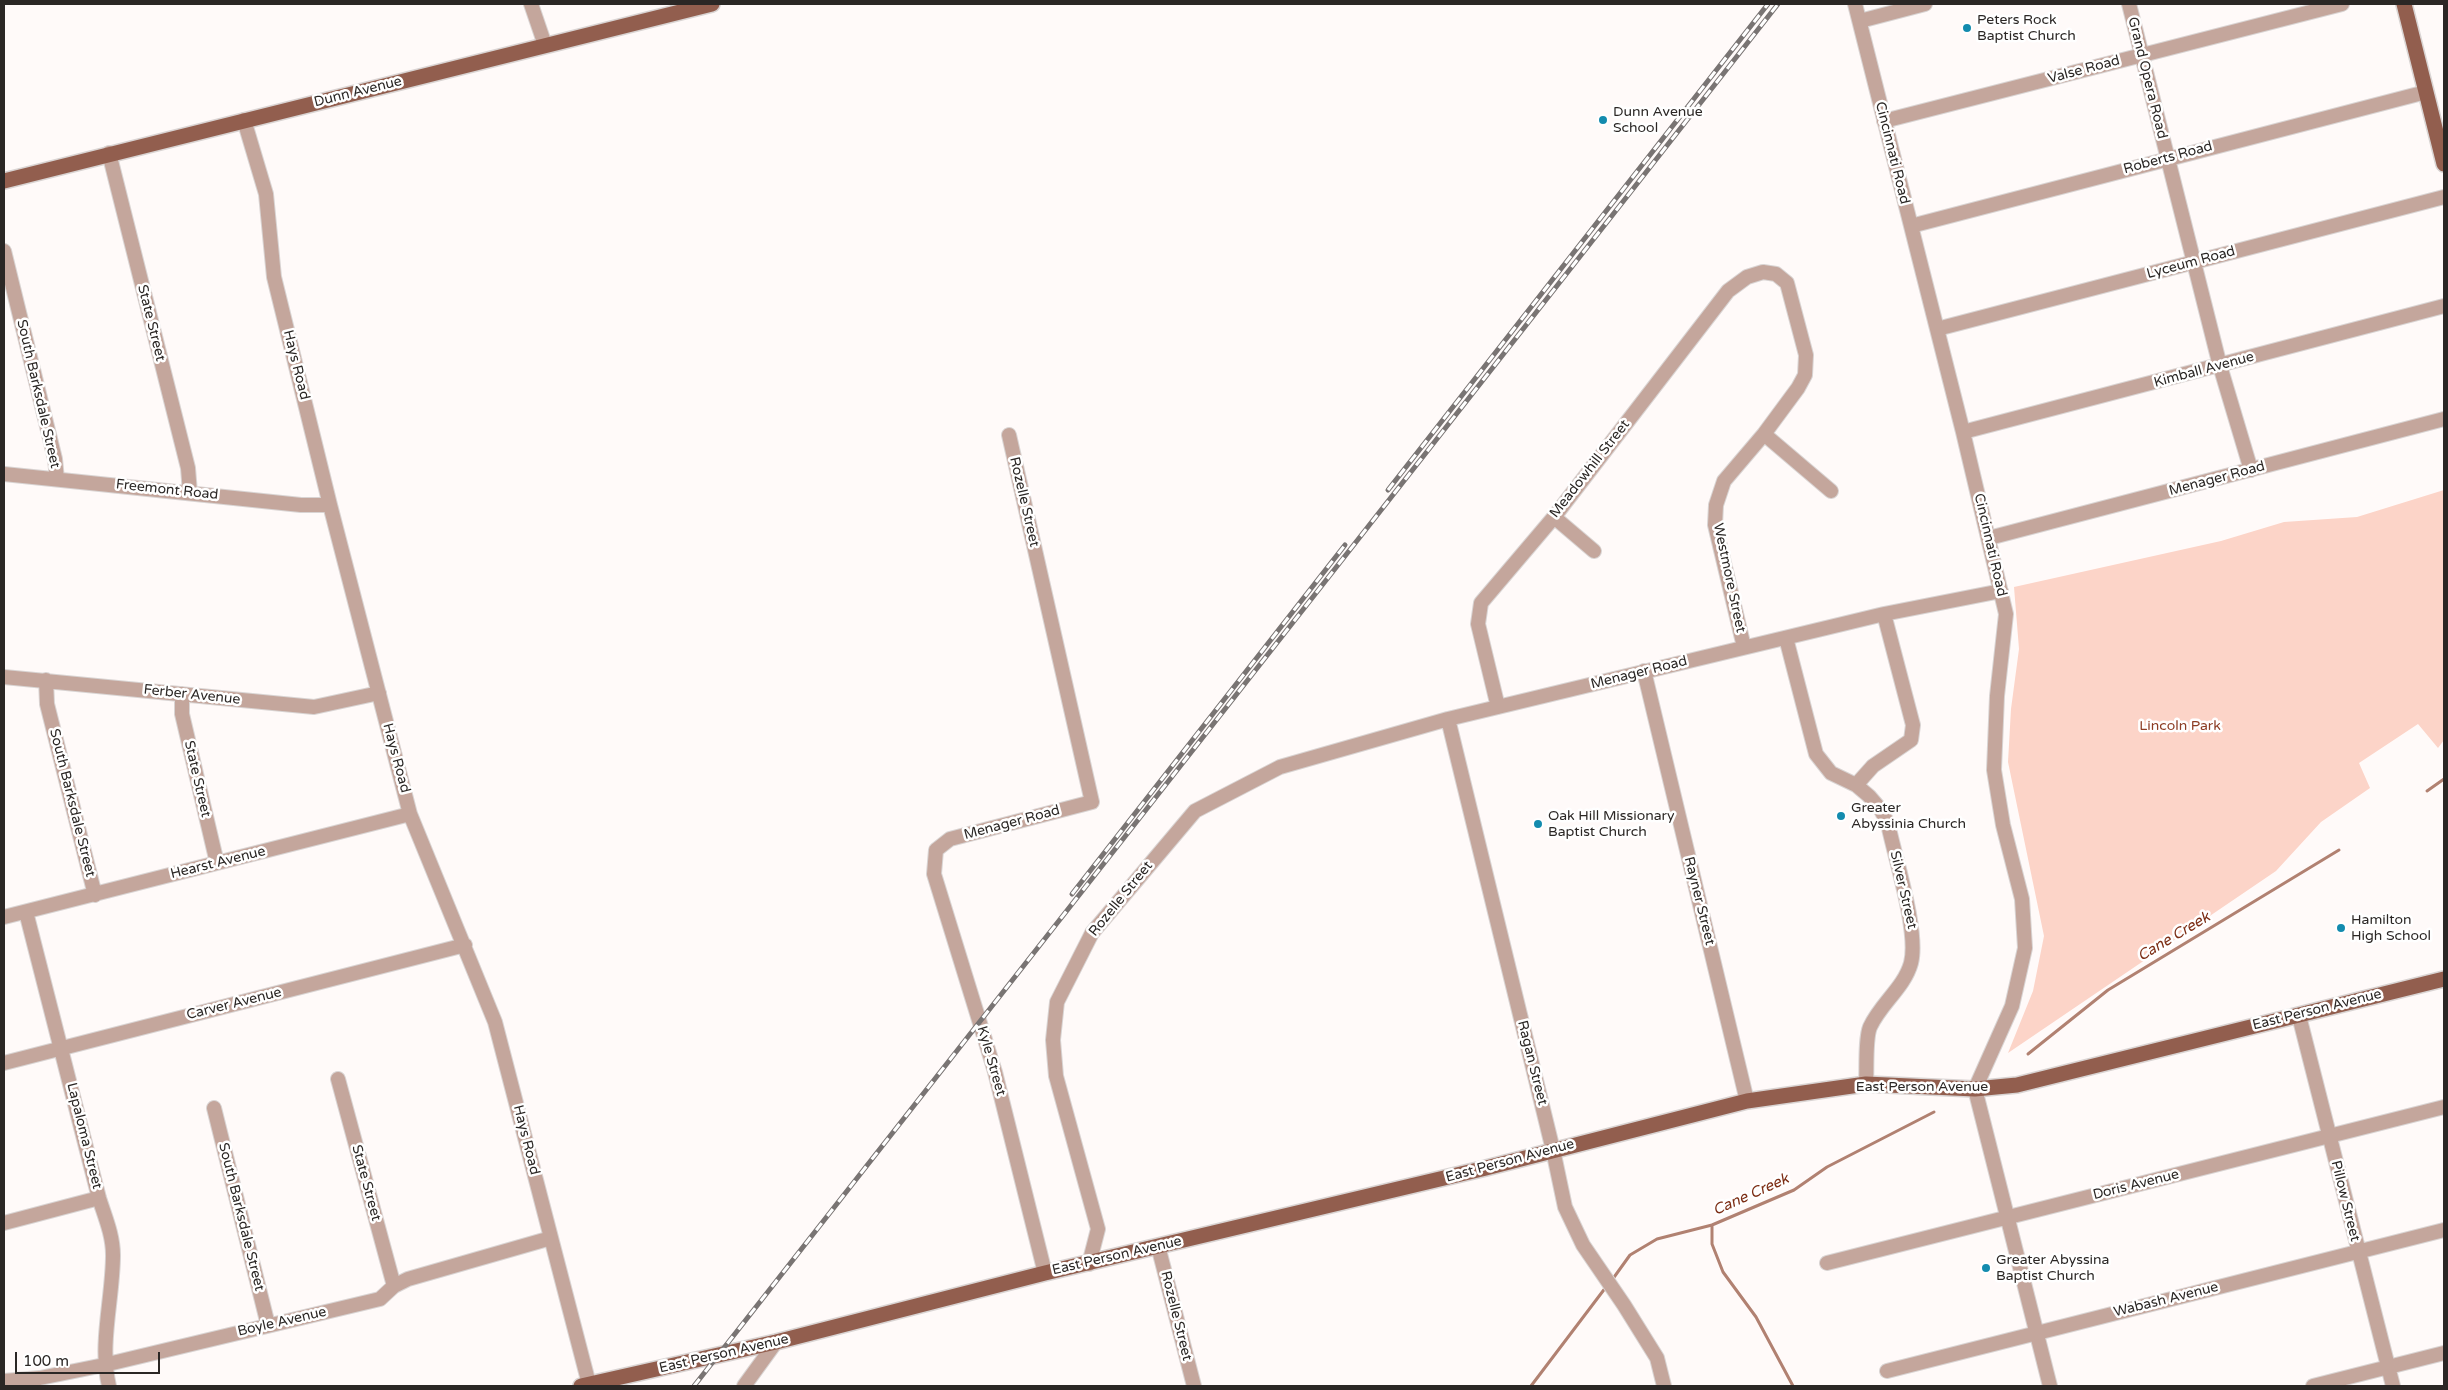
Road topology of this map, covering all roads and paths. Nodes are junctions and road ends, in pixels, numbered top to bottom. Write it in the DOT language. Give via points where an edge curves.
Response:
graph roads {
  1 [pos="531,4"];
  2 [pos="712,4"];
  3 [pos="1855,4"];
  4 [pos="1925,4"];
  5 [pos="2129,4"];
  6 [pos="2342,4"];
  7 [pos="2404,4"];
  8 [pos="1860,21"];
  9 [pos="545,45"];
  10 [pos="2141,55"];
  11 [pos="2426,92"];
  12 [pos="244,120"];
  13 [pos="1884,121"];
  14 [pos="109,153"];
  15 [pos="2167,158"];
  16 [pos="2444,164"];
  17 [pos="4,181"];
  18 [pos="2444,197"];
  19 [pos="1911,226"];
  20 [pos="4,251"];
  21 [pos="2194,262"];
  22 [pos="1776,274"];
  23 [pos="2444,306"];
  24 [pos="1937,329"];
  25 [pos="2220,366"];
  26 [pos="2444,419"];
  27 [pos="1964,432"];
  28 [pos="1764,434"];
  29 [pos="1009,435"];
  30 [pos="2251,470"];
  31 [pos="4,474"];
  32 [pos="57,479"];
  33 [pos="1831,491"];
  34 [pos="190,493"];
  35 [pos="330,505"];
  36 [pos="1554,517"];
  37 [pos="1989,538"];
  38 [pos="1594,551"];
  39 [pos="2001,592"];
  40 [pos="1884,614"];
  41 [pos="1786,638"];
  42 [pos="1744,647"];
  43 [pos="1644,671"];
  44 [pos="4,677"];
  45 [pos="46,680"];
  46 [pos="379,693"];
  47 [pos="182,694"];
  48 [pos="1498,707"];
  49 [pos="1448,719"];
  50 [pos="1280,767"];
  51 [pos="1856,785"];
  52 [pos="1092,802"];
  53 [pos="410,814"];
  54 [pos="936,850"];
  55 [pos="217,863"];
  56 [pos="95,895"];
  57 [pos="26,912"];
  58 [pos="4,917"];
  59 [pos="465,944"];
  60 [pos="2444,979"];
  61 [pos="2299,1016"];
  62 [pos="62,1049"];
  63 [pos="4,1063"];
  64 [pos="338,1079"];
  65 [pos="1866,1084"];
  66 [pos="1975,1089"];
  67 [pos="1747,1101"];
  68 [pos="2444,1107"];
  69 [pos="214,1108"];
  70 [pos="2329,1136"];
  71 [pos="1553,1150"];
  72 [pos="99,1198"];
  73 [pos="2006,1217"];
  74 [pos="4,1223"];
  75 [pos="2444,1230"];
  76 [pos="551,1238"];
  77 [pos="1158,1246"];
  78 [pos="2358,1252"];
  79 [pos="1827,1263"];
  80 [pos="1089,1264"];
  81 [pos="1045,1273"];
  82 [pos="394,1286"];
  83 [pos="268,1325"];
  84 [pos="2036,1333"];
  85 [pos="776,1342"];
  86 [pos="2444,1353"];
  87 [pos="104,1365"];
  88 [pos="2388,1367"];
  89 [pos="1887,1371"];
  90 [pos="4,1381"];
  91 [pos="585,1385"];
  92 [pos="109,1386"];
  93 [pos="744,1386"];
  94 [pos="1194,1386"];
  95 [pos="1664,1386"];
  96 [pos="2050,1386"];
  97 [pos="2313,1386"];
  98 [pos="2393,1386"];
  1 -- 9 [label="street"];
  2 -- 9 [label="main road, Dunn Avenue"];
  3 -- 8 [label="street, Cincinnati Road"];
  4 -- 8 [label="street"];
  5 -- 10 [label="street, Grand Opera Road"];
  6 -- 10 [label="street, Valse Road"];
  7 -- 11 [label="main road"];
  8 -- 13 [label="street, Cincinnati Road"];
  9 -- 12 [label="main road, Dunn Avenue"];
  10 -- 13 [label="street, Valse Road"];
  10 -- 15 [label="street, Grand Opera Road"];
  11 -- 15 [label="street, Roberts Road"];
  11 -- 16 [label="main road"];
  12 -- 14 [label="main road, Dunn Avenue"];
  12 -- 35 [label="street, Hays Road" via="266,194 274,277"];
  13 -- 19 [label="street, Cincinnati Road"];
  14 -- 17 [label="main road, Dunn Avenue"];
  14 -- 34 [label="street, State Street" via="188,468"];
  15 -- 19 [label="street, Roberts Road"];
  15 -- 21 [label="street, Grand Opera Road"];
  18 -- 21 [label="street, Lyceum Road"];
  19 -- 24 [label="street, Cincinnati Road"];
  20 -- 32 [label="street, South Barksdale Street" via="55,459"];
  21 -- 24 [label="street, Lyceum Road"];
  21 -- 25 [label="street, Grand Opera Road"];
  22 -- 28 [label="street, Westmore Street" via="1788,283 1806,355 1805,374"];
  22 -- 36 [label="street, Meadowhill Street" via="1763,272 1747,277 1728,291"];
  23 -- 25 [label="street, Kimball Avenue"];
  24 -- 27 [label="street, Cincinnati Road"];
  25 -- 27 [label="street, Kimball Avenue"];
  25 -- 30 [label="street, Grand Opera Road"];
  26 -- 30 [label="street, Menager Road"];
  27 -- 37 [label="street, Cincinnati Road"];
  28 -- 33 [label="street"];
  28 -- 42 [label="street, Westmore Street" via="1724,481 1716,505 1716,526"];
  29 -- 52 [label="street, Rozelle Street"];
  30 -- 37 [label="street, Menager Road"];
  31 -- 32 [label="street, Freemont Road"];
  32 -- 34 [label="street, Freemont Road"];
  34 -- 35 [label="street, Freemont Road"];
  35 -- 46 [label="street, Hays Road"];
  36 -- 38 [label="street"];
  36 -- 48 [label="street, Meadowhill Street" via="1481,604 1478,624"];
  37 -- 39 [label="street, Cincinnati Road"];
  39 -- 40 [label="street, Menager Road"];
  39 -- 66 [label="street, Cincinnati Road" via="2006,614 1997,696 1994,770 2003,825 2022,899 2025,948 2012,1006"];
  40 -- 41 [label="street, Menager Road"];
  40 -- 51 [label="street" via="1913,725 1911,740 1873,766"];
  41 -- 42 [label="street, Menager Road"];
  41 -- 51 [label="street, Silver Street" via="1816,754 1831,773"];
  42 -- 43 [label="street, Menager Road"];
  43 -- 48 [label="street, Menager Road"];
  43 -- 67 [label="street, Rayner Street"];
  44 -- 45 [label="street, Ferber Avenue"];
  45 -- 47 [label="street, Ferber Avenue"];
  45 -- 56 [label="street, South Barksdale Street" via="47,704"];
  46 -- 47 [label="street, Ferber Avenue" via="314,707"];
  46 -- 53 [label="street, Hays Road"];
  47 -- 55 [label="street, State Street" via="182,714"];
  48 -- 49 [label="street, Menager Road"];
  49 -- 50 [label="street, Menager Road"];
  49 -- 71 [label="street, Ragan Street"];
  50 -- 80 [label="street, Rozelle Street" via="1195,810 1092,933 1057,1002 1053,1040 1056,1076 1098,1229"];
  51 -- 65 [label="street, Silver Street" via="1881,810 1888,824 1914,939 1904,981 1870,1028"];
  52 -- 54 [label="street, Menager Road" via="950,839"];
  53 -- 55 [label="street, Hearst Avenue"];
  53 -- 59 [label="street, Hays Road"];
  54 -- 81 [label="street, Kyle Street" via="934,874 995,1072"];
  55 -- 56 [label="street, Hearst Avenue"];
  56 -- 57 [label="street, Hearst Avenue"];
  57 -- 58 [label="street"];
  57 -- 62 [label="street, Lapaloma Street"];
  59 -- 62 [label="street, Carver Avenue"];
  59 -- 76 [label="street, Hays Road" via="496,1022"];
  60 -- 61 [label="main road, East Person Avenue"];
  61 -- 66 [label="main road, East Person Avenue" via="2017,1085"];
  61 -- 70 [label="street, Pillow Street"];
  62 -- 63 [label="street, Carver Avenue"];
  62 -- 72 [label="street, Lapaloma Street"];
  64 -- 82 [label="street, State Street"];
  65 -- 66 [label="main road, East Person Avenue"];
  65 -- 67 [label="main road, East Person Avenue"];
  66 -- 73 [label="street"];
  67 -- 71 [label="main road, East Person Avenue"];
  68 -- 70 [label="street, Doris Avenue"];
  69 -- 83 [label="street, South Barksdale Street"];
  70 -- 73 [label="street, Doris Avenue"];
  70 -- 78 [label="street, Pillow Street"];
  71 -- 77 [label="main road, East Person Avenue"];
  71 -- 95 [label="street, Ragan Street" via="1565,1207 1583,1246 1657,1358"];
  72 -- 74 [label="street"];
  72 -- 87 [label="street, Lapaloma Street" via="113,1253"];
  73 -- 79 [label="street, Doris Avenue"];
  73 -- 84 [label="street"];
  75 -- 78 [label="street, Wabash Avenue"];
  76 -- 82 [label="street, Boyle Avenue" via="408,1279"];
  76 -- 91 [label="street, Hays Road"];
  77 -- 80 [label="main road, East Person Avenue"];
  77 -- 94 [label="street, Rozelle Street"];
  78 -- 84 [label="street, Wabash Avenue"];
  78 -- 88 [label="street, Pillow Street"];
  80 -- 81 [label="main road, East Person Avenue"];
  81 -- 85 [label="main road, East Person Avenue"];
  82 -- 83 [label="street, Boyle Avenue" via="380,1299"];
  83 -- 87 [label="street, Boyle Avenue"];
  84 -- 89 [label="street, Wabash Avenue"];
  84 -- 96 [label="street"];
  85 -- 91 [label="main road, East Person Avenue"];
  85 -- 93 [label="street"];
  86 -- 88 [label="street"];
  87 -- 90 [label="street, Boyle Avenue" via="40,1378"];
  87 -- 92 [label="street, Lapaloma Street"];
  88 -- 97 [label="street"];
  88 -- 98 [label="street, Pillow Street"];
}
